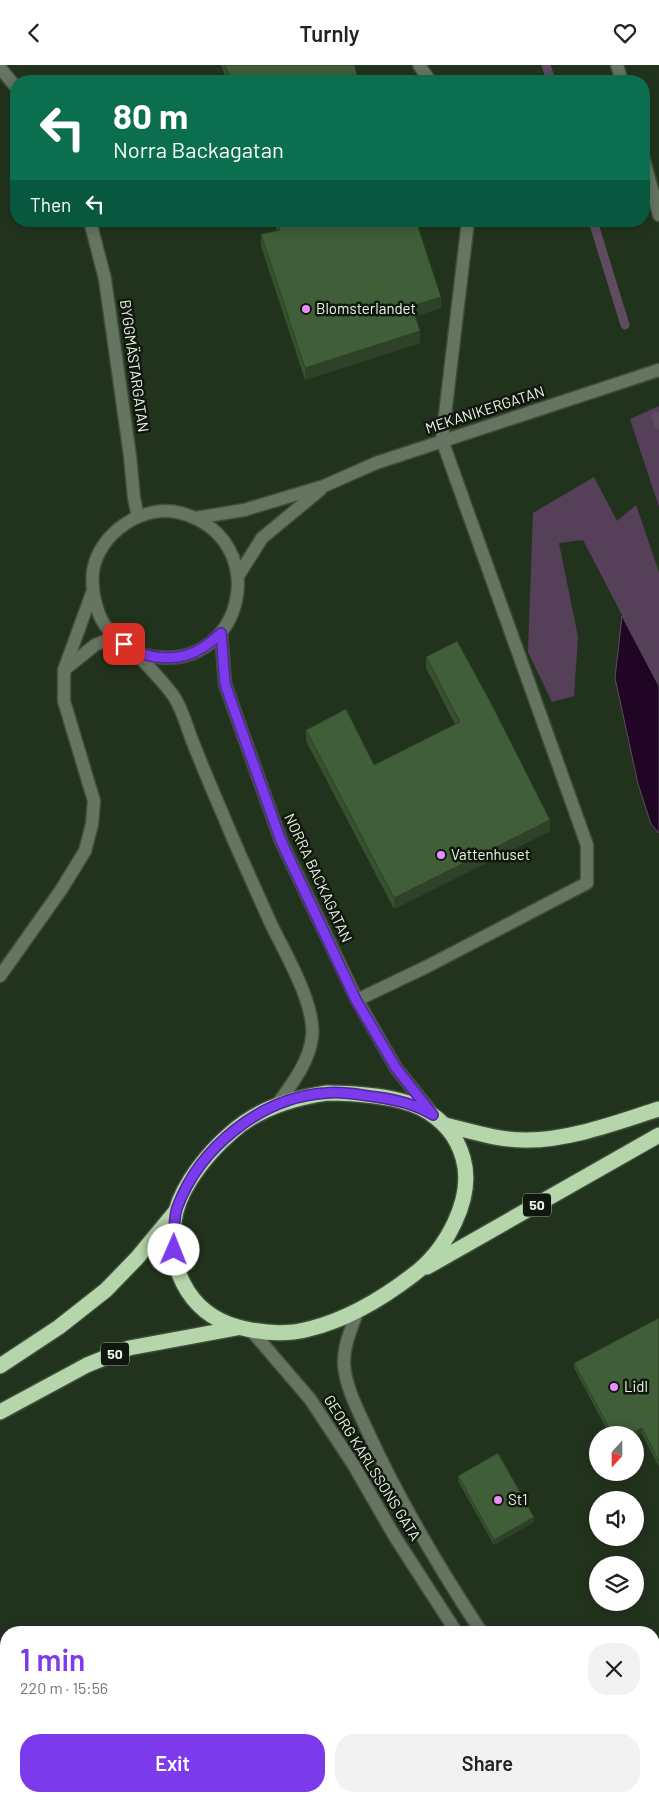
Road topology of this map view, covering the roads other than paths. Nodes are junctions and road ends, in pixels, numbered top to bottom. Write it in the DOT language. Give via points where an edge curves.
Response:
graph roads {
  1 [pos="0,68"];
  2 [pos="10,80"];
  3 [pos="650,182"];
  4 [pos="659,215"];
  5 [pos="92,227"];
  6 [pos="467,227"];
  7 [pos="659,370"];
  8 [pos="442,441"];
  9 [pos="324,487"];
  10 [pos="138,517"];
  11 [pos="195,518"];
  12 [pos="238,576"];
  13 [pos="92,593"];
  14 [pos="221,633"];
  15 [pos="114,637"];
  16 [pos="133,651"];
  17 [pos="64,670"];
  18 [pos="0,976"];
  19 [pos="356,1000"];
  20 [pos="277,1105"];
  21 [pos="659,1109"];
  22 [pos="439,1120"];
  23 [pos="659,1135"];
  24 [pos="177,1210"];
  25 [pos="414,1274"];
  26 [pos="358,1310"];
  27 [pos="245,1328"];
  28 [pos="0,1366"];
  29 [pos="0,1412"];
  30 [pos="452,1626"];
  31 [pos="478,1626"];
  1 -- 2 [label="street"];
  3 -- 4 [label="street"];
  5 -- 10 [label="street, BYGGMÄSTARGATAN" via="105,279"];
  6 -- 8 [label="street"];
  7 -- 8 [label="street, MEKANIKERGATAN"];
  8 -- 9 [label="street, MEKANIKERGATAN" via="376,463"];
  8 -- 19 [label="street" via="587,845 587,883"];
  9 -- 11 [label="street, MEKANIKERGATAN" via="244,510"];
  9 -- 12 [label="street, MEKANIKERGATAN" via="262,538"];
  10 -- 11 [label="street" via="157,512 177,512"];
  10 -- 13 [label="street" via="118,529 102,547 94,569"];
  11 -- 12 [label="street" via="216,532 226,545"];
  12 -- 14 [label="street" via="238,596 232,616"];
  13 -- 15 [label="street" via="100,617"];
  13 -- 17 [label="street"];
  14 -- 16 [label="street" via="202,649 180,657 156,657"];
  14 -- 19 [label="street, NORRA BACKAGATAN" via="225,684 281,841"];
  15 -- 16 [label="street"];
  15 -- 17 [label="street" via="95,645"];
  16 -- 20 [label="street" via="176,699 311,1016 312,1037 307,1057"];
  17 -- 18 [label="street" via="64,701 94,801 92,824 85,851 62,890"];
  19 -- 22 [label="street, NORRA BACKAGATAN" via="396,1068"];
  20 -- 22 [label="highway" via="305,1096 352,1093 405,1102 420,1107"];
  20 -- 24 [label="highway" via="232,1131 210,1153 199,1167"];
  21 -- 22 [label="highway" via="598,1129 525,1140 496,1138"];
  22 -- 25 [label="highway" via="461,1151 466,1166 465,1197 442,1244"];
  23 -- 25 [label="highway, 50"];
  24 -- 27 [label="highway" via="174,1250 181,1281 199,1306 225,1323"];
  24 -- 28 [label="highway" via="138,1259 106,1290 59,1327"];
  25 -- 26 [label="highway"];
  26 -- 27 [label="highway" via="308,1330 280,1333"];
  26 -- 31 [label="street, GEORG KARLSSONS GATA" via="347,1340 344,1364 354,1403 422,1537"];
  27 -- 29 [label="highway, 50" via="129,1348 87,1365"];
  27 -- 30 [label="street, GEORG KARLSSONS GATA" via="310,1399"];
}
